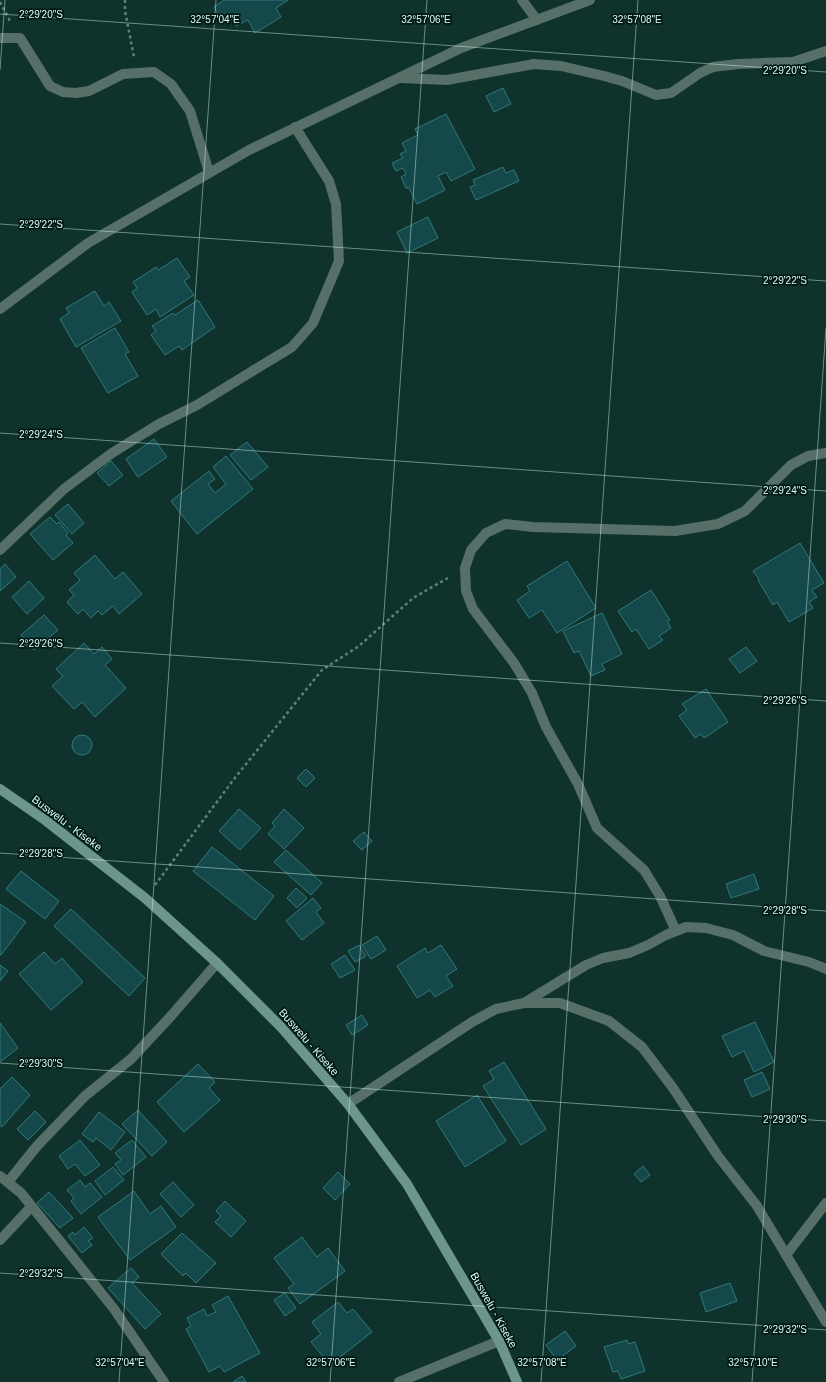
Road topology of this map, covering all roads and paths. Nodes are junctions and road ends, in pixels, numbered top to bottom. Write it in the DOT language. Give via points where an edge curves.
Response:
graph roads {
  1 [pos="126,0"];
  2 [pos="522,0"];
  3 [pos="590,0"];
  4 [pos="537,20"];
  5 [pos="0,38"];
  6 [pos="826,51"];
  7 [pos="137,73"];
  8 [pos="398,78"];
  9 [pos="296,128"];
  10 [pos="209,172"];
  11 [pos="0,309"];
  12 [pos="826,453"];
  13 [pos="0,550"];
  14 [pos="465,568"];
  15 [pos="0,789"];
  16 [pos="145,898"];
  17 [pos="676,931"];
  18 [pos="217,963"];
  19 [pos="826,969"];
  20 [pos="524,1003"];
  21 [pos="348,1104"];
  22 [pos="4,1179"];
  23 [pos="826,1203"];
  24 [pos="31,1207"];
  25 [pos="0,1240"];
  26 [pos="786,1255"];
  27 [pos="826,1322"];
  28 [pos="498,1341"];
  29 [pos="164,1382"];
  30 [pos="399,1382"];
  31 [pos="518,1382"];
  1 -- 7 [label="path" via="125,11"];
  2 -- 4 [label="street"];
  3 -- 4 [label="street"];
  4 -- 8 [label="street" via="461,48"];
  5 -- 7 [label="street" via="20,38 50,86 63,92 89,91 123,74"];
  6 -- 8 [label="street" via="793,62 713,67 671,93 656,95 604,76 561,66 534,64 447,80"];
  7 -- 10 [label="street" via="154,72 171,84 190,111"];
  8 -- 9 [label="street"];
  9 -- 10 [label="street"];
  9 -- 13 [label="street" via="329,181 336,204 339,261 313,323 292,347 112,453 64,489"];
  10 -- 11 [label="street" via="88,242"];
  12 -- 14 [label="street" via="808,456 791,465 745,511 718,524 675,531 506,524 486,533 471,550"];
  14 -- 16 [label="path" via="413,598 359,646 322,670 234,779"];
  14 -- 17 [label="street" via="466,591 473,609 514,663 532,693 546,727 578,784 597,828 644,870 660,896"];
  15 -- 16 [label="main road, Buswelu - Kiseke" via="45,820"];
  16 -- 18 [label="main road, Buswelu - Kiseke"];
  17 -- 19 [label="street" via="686,927 706,928 733,935 764,951"];
  17 -- 20 [label="street" via="629,952 586,965"];
  18 -- 21 [label="main road, Buswelu - Kiseke" via="281,1027"];
  18 -- 22 [label="street" via="131,1059 85,1096"];
  20 -- 21 [label="street" via="496,1009 472,1022"];
  20 -- 26 [label="street" via="560,1003 609,1021 642,1047 718,1156 758,1206"];
  21 -- 28 [label="main road, Buswelu - Kiseke" via="407,1184"];
  22 -- 24 [label="street" via="21,1193"];
  23 -- 26 [label="street"];
  24 -- 25 [label="street"];
  24 -- 29 [label="street" via="114,1309"];
  26 -- 27 [label="street"];
  28 -- 30 [label="street"];
  28 -- 31 [label="main road, Buswelu - Kiseke"];
}
